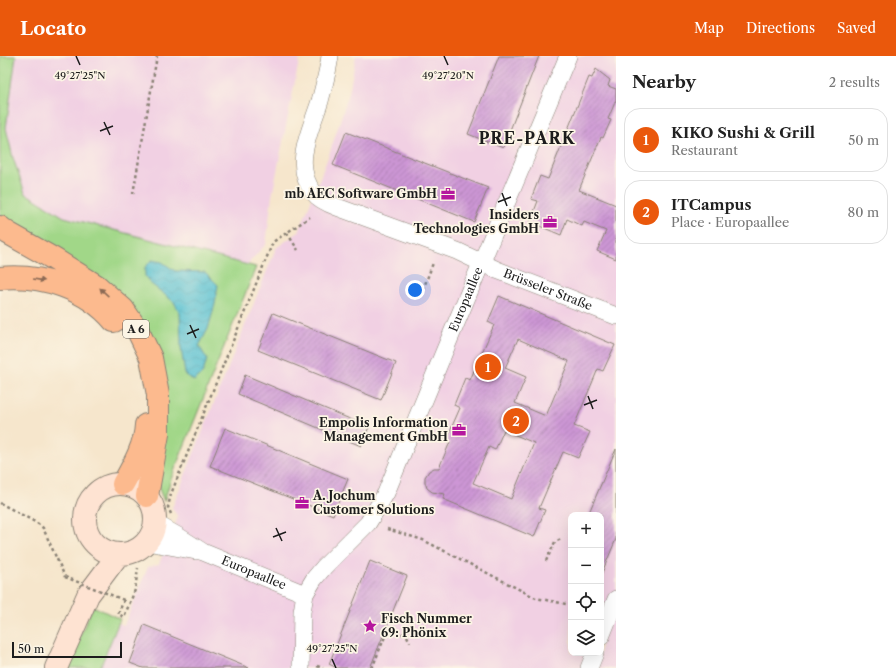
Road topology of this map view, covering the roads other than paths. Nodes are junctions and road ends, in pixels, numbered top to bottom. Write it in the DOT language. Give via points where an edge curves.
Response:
graph roads {
  1 [pos="330,56"];
  2 [pos="568,56"];
  3 [pos="0,227"];
  4 [pos="481,263"];
  5 [pos="0,278"];
  6 [pos="616,316"];
  7 [pos="123,484"];
  8 [pos="147,496"];
  9 [pos="158,527"];
  10 [pos="97,546"];
  11 [pos="118,555"];
  12 [pos="305,594"];
  13 [pos="88,595"];
  14 [pos="616,599"];
  15 [pos="604,629"];
  16 [pos="594,656"];
  17 [pos="309,667"];
  18 [pos="56,668"];
  19 [pos="589,668"];
  1 -- 4 [label="street, Europaallee" via="320,99 304,147 305,179 314,194 337,208 457,251"];
  2 -- 4 [label="street"];
  8 -- 3 [label="highway, A 6, one-way" via="158,434 158,395 151,358 138,331 123,309 97,286"];
  4 -- 6 [label="street, Brüsseler Straße"];
  4 -- 12 [label="street, Europaallee" via="386,493 368,523 327,564"];
  5 -- 7 [label="highway, one-way" via="19,277 58,284 80,294 109,315 122,330 139,361 145,387 146,413 146,433 140,452"];
  7 -- 8 [label="main road" via="140,490"];
  7 -- 10 [label="main road" via="112,484 102,488 88,504 84,515 85,527"];
  8 -- 9 [label="main road" via="152,504"];
  9 -- 11 [label="main road" via="139,549 129,554"];
  9 -- 12 [label="street, Europaallee" via="203,552"];
  10 -- 11 [label="main road"];
  10 -- 13 [label="main road"];
  11 -- 13 [label="main road"];
  12 -- 17 [label="street, Europaallee" via="302,612"];
  13 -- 18 [label="main road"];
  14 -- 15 [label="street"];
  16 -- 19 [label="street"];
}
